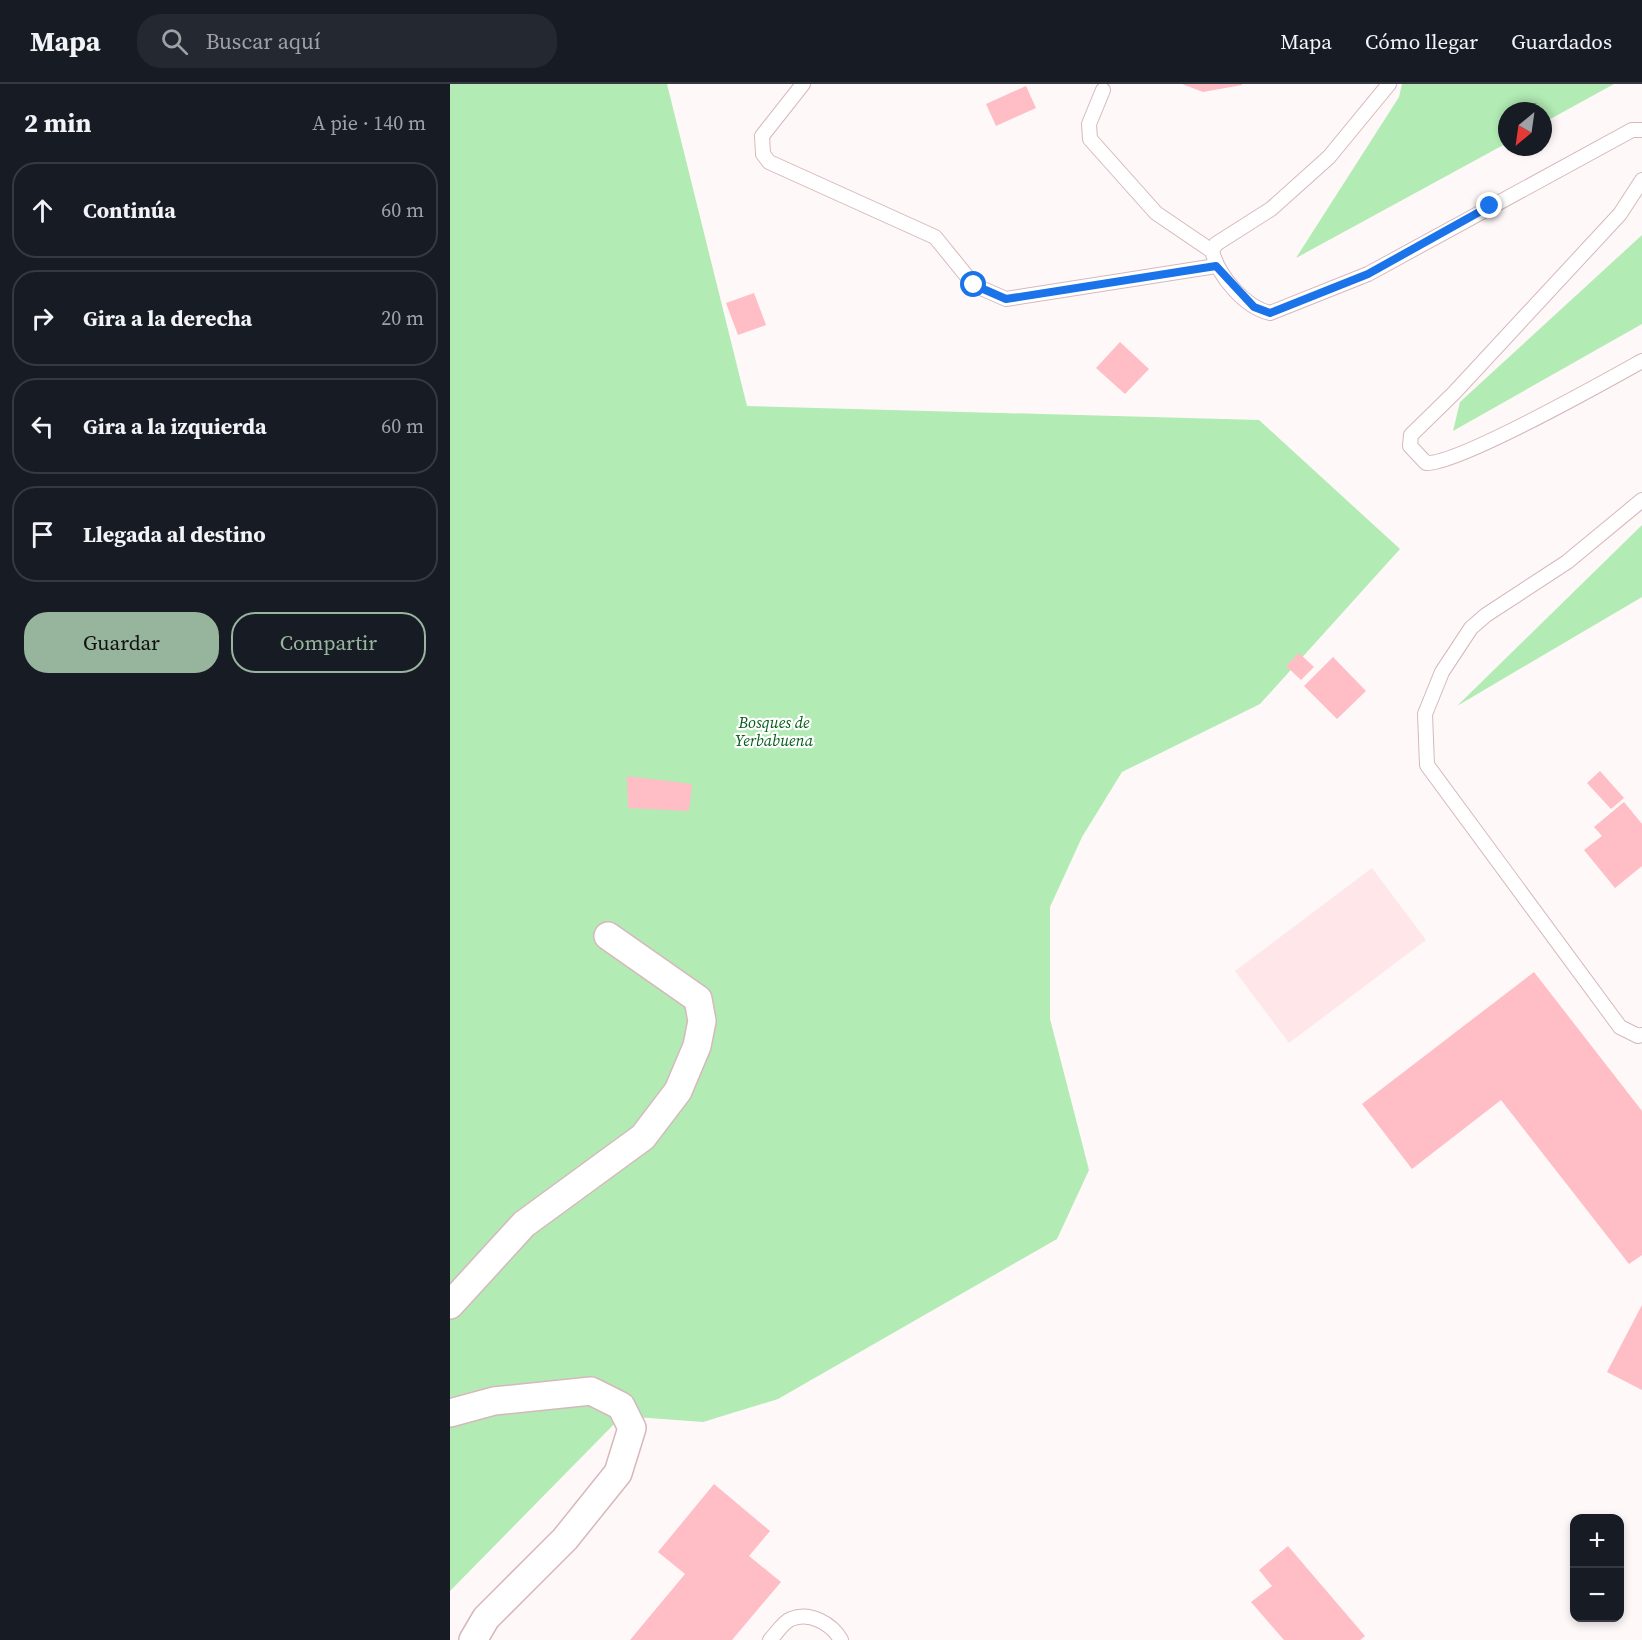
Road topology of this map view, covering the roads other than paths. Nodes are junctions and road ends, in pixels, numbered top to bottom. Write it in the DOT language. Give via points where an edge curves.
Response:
graph roads {
  1 [pos="803,84"];
  2 [pos="1389,84"];
  3 [pos="1103,90"];
  4 [pos="1642,130"];
  5 [pos="1642,180"];
  6 [pos="1212,251"];
  7 [pos="1216,266"];
  8 [pos="1642,361"];
  9 [pos="1642,500"];
  10 [pos="608,936"];
  11 [pos="1642,1035"];
  12 [pos="450,1305"];
  13 [pos="450,1413"];
  14 [pos="473,1640"];
  15 [pos="770,1640"];
  16 [pos="841,1640"];
  1 -- 7 [label="lane" via="762,136 763,154 769,162 935,237 974,285 1006,299"];
  2 -- 6 [label="lane" via="1329,157 1271,208 1216,244"];
  3 -- 6 [label="lane" via="1089,124 1090,139 1156,213"];
  4 -- 7 [label="lane" via="1632,130 1368,274 1270,313 1254,307"];
  5 -- 8 [label="lane" via="1620,214 1411,435 1410,446 1426,463 1437,464"];
  6 -- 7 [label="lane"];
  9 -- 11 [label="lane" via="1567,562 1471,628 1442,672 1425,714 1427,765 1620,1027"];
  10 -- 12 [label="street" via="698,999 702,1021 697,1046 678,1091 643,1137 524,1224"];
  13 -- 14 [label="street" via="494,1401 591,1391 621,1406 632,1428 618,1473 565,1539 486,1618"];
  15 -- 16 [label="lane" via="789,1619 801,1617 818,1619 836,1631"];
}
